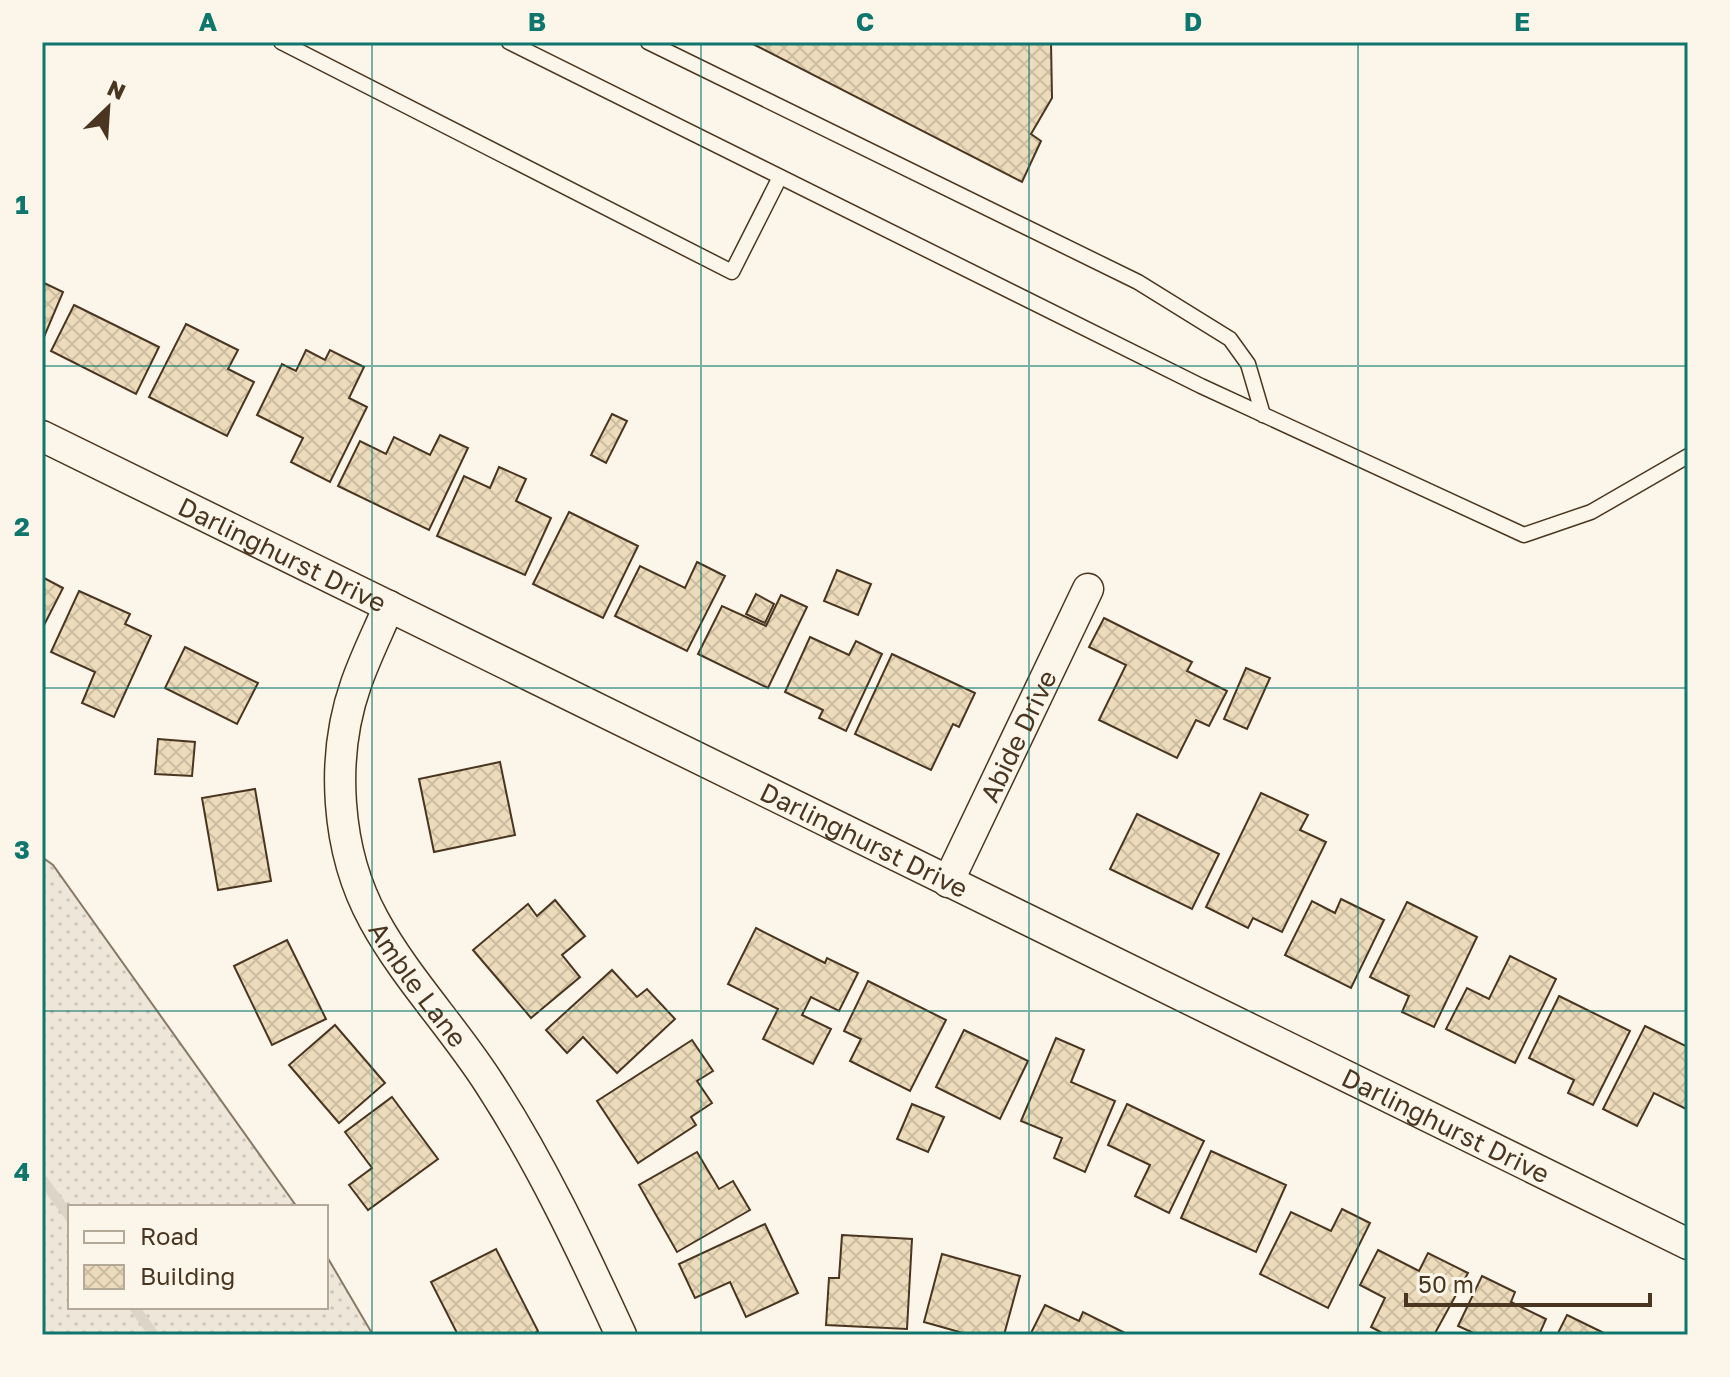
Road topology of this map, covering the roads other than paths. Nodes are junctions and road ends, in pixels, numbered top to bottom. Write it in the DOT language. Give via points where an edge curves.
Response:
graph roads {
  1 [pos="281,42"];
  2 [pos="509,42"];
  3 [pos="648,42"];
  4 [pos="780,177"];
  5 [pos="1263,415"];
  6 [pos="42,436"];
  7 [pos="1688,456"];
  8 [pos="1088,589"];
  9 [pos="389,606"];
  10 [pos="948,882"];
  11 [pos="1688,1244"];
  12 [pos="621,1335"];
  1 -- 4 [label="lane" via="732,272"];
  2 -- 4 [label="lane"];
  3 -- 5 [label="lane" via="1138,282 1230,339 1248,364"];
  4 -- 5 [label="lane"];
  5 -- 7 [label="lane" via="1524,535 1591,512"];
  6 -- 9 [label="street, Darlinghurst Drive"];
  8 -- 10 [label="street, Abide Drive"];
  9 -- 10 [label="street, Darlinghurst Drive"];
  9 -- 12 [label="street, Amble Lane" via="345,725 346,849 357,885 375,922 479,1066 542,1167"];
  10 -- 11 [label="street, Darlinghurst Drive"];
}
